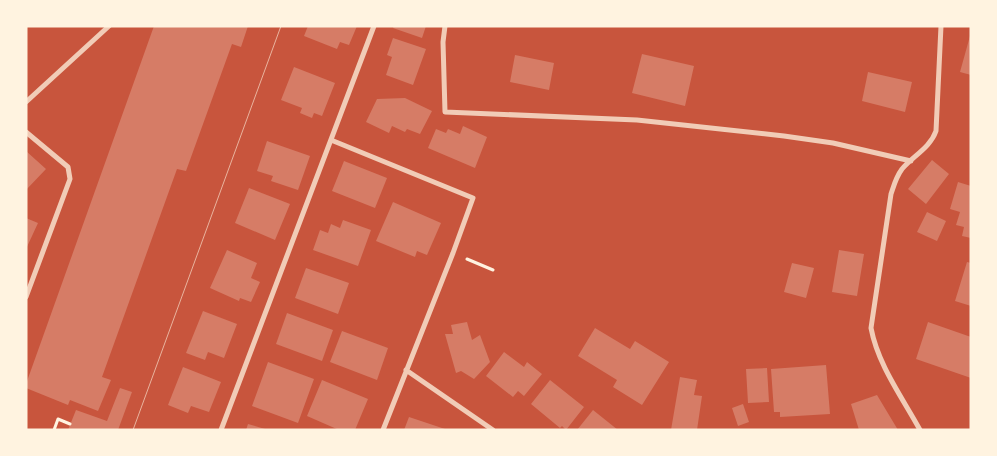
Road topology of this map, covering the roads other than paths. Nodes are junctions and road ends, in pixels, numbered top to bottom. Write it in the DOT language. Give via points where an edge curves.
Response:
graph roads {
  1 [pos="109,26"];
  2 [pos="374,26"];
  3 [pos="445,26"];
  4 [pos="941,26"];
  5 [pos="26,102"];
  6 [pos="26,132"];
  7 [pos="331,140"];
  8 [pos="911,161"];
  9 [pos="26,297"];
  10 [pos="406,370"];
  11 [pos="221,430"];
  12 [pos="384,430"];
  13 [pos="494,430"];
  14 [pos="920,430"];
  1 -- 5 [label="street"];
  2 -- 7 [label="street"];
  3 -- 8 [label="street" via="445,112 647,121 832,143"];
  4 -- 8 [label="street" via="936,132 933,141"];
  6 -- 9 [label="street" via="68,167 70,178"];
  7 -- 10 [label="street" via="473,198"];
  7 -- 11 [label="street"];
  8 -- 14 [label="street" via="896,178 890,194 871,328 880,357"];
  10 -- 12 [label="street"];
  10 -- 13 [label="street"];
}
